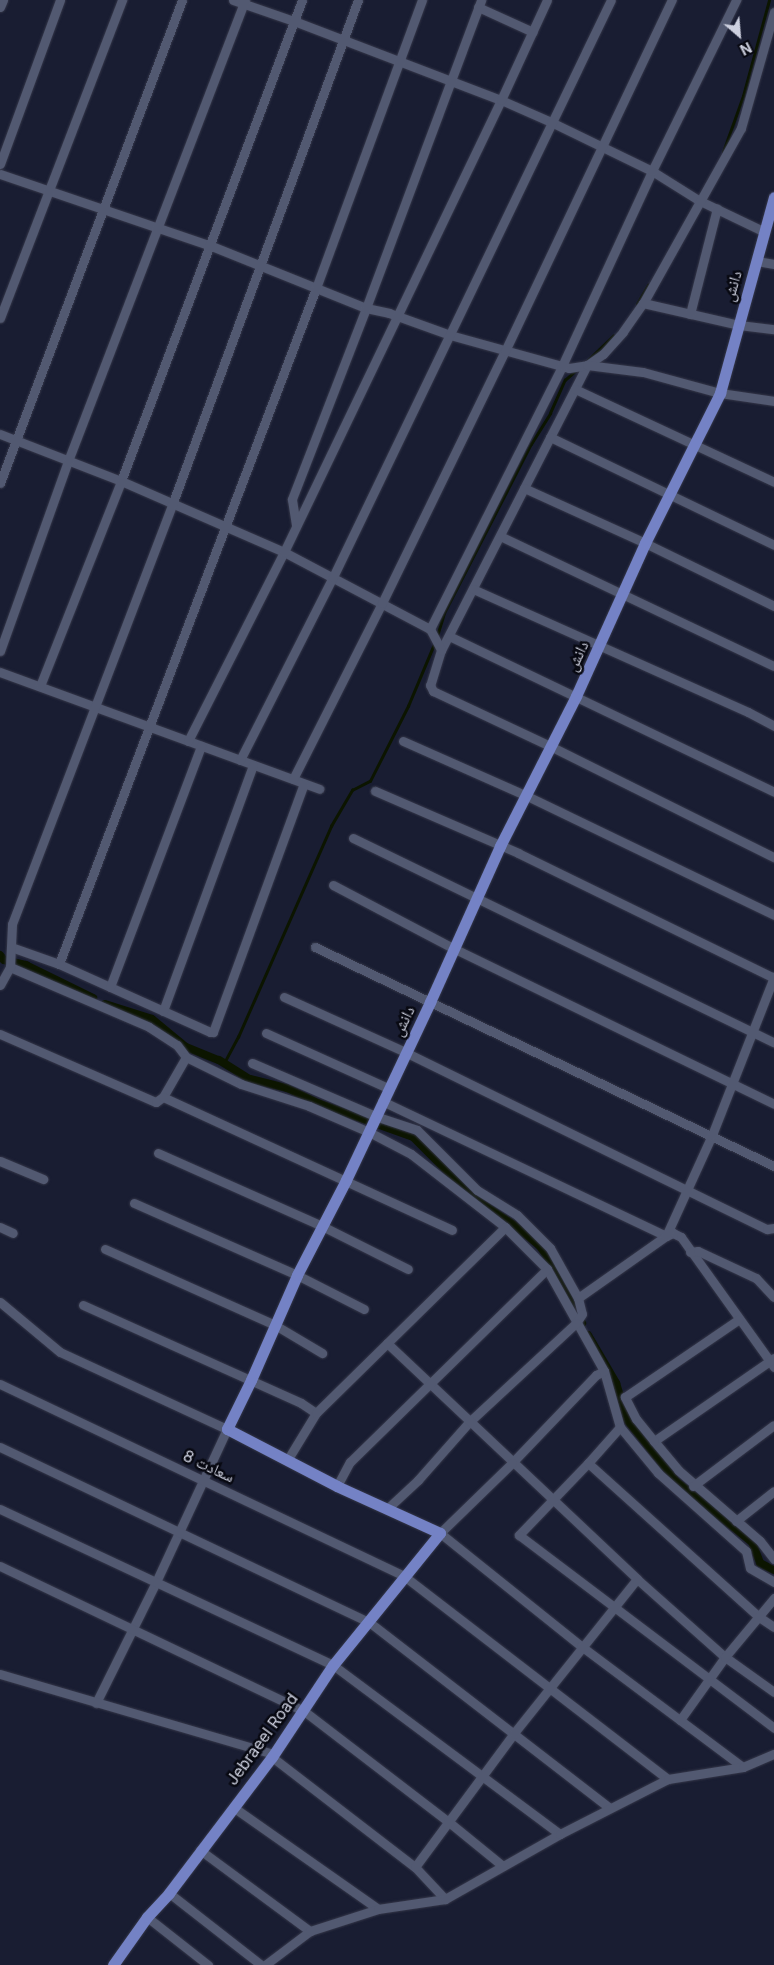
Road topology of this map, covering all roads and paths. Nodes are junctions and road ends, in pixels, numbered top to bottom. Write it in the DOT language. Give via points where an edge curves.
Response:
graph roads {
  1 [pos="3,0"];
  2 [pos="60,0"];
  3 [pos="122,0"];
  4 [pos="182,0"];
  5 [pos="233,0"];
  6 [pos="302,0"];
  7 [pos="358,0"];
  8 [pos="422,0"];
  9 [pos="547,0"];
  10 [pos="611,0"];
  11 [pos="672,0"];
  12 [pos="736,0"];
  13 [pos="244,2"];
  14 [pos="480,3"];
  15 [pos="0,7"];
  16 [pos="774,12"];
  17 [pos="294,21"];
  18 [pos="532,32"];
  19 [pos="343,41"];
  20 [pos="399,63"];
  21 [pos="450,82"];
  22 [pos="501,100"];
  23 [pos="551,122"];
  24 [pos="602,146"];
  25 [pos="0,164"];
  26 [pos="652,171"];
  27 [pos="0,174"];
  28 [pos="48,192"];
  29 [pos="774,197"];
  30 [pos="700,200"];
  31 [pos="717,208"];
  32 [pos="103,209"];
  33 [pos="156,227"];
  34 [pos="763,231"];
  35 [pos="209,245"];
  36 [pos="757,261"];
  37 [pos="774,264"];
  38 [pos="260,266"];
  39 [pos="316,288"];
  40 [pos="643,303"];
  41 [pos="366,308"];
  42 [pos="690,314"];
  43 [pos="397,316"];
  44 [pos="0,318"];
  45 [pos="739,325"];
  46 [pos="774,329"];
  47 [pos="450,335"];
  48 [pos="505,351"];
  49 [pos="587,365"];
  50 [pos="566,367"];
  51 [pos="575,389"];
  52 [pos="720,393"];
  53 [pos="774,401"];
  54 [pos="0,434"];
  55 [pos="550,437"];
  56 [pos="16,440"];
  57 [pos="694,443"];
  58 [pos="68,461"];
  59 [pos="121,481"];
  60 [pos="774,482"];
  61 [pos="0,483"];
  62 [pos="524,488"];
  63 [pos="671,494"];
  64 [pos="172,504"];
  65 [pos="296,525"];
  66 [pos="224,526"];
  67 [pos="500,536"];
  68 [pos="645,543"];
  69 [pos="774,545"];
  70 [pos="284,552"];
  71 [pos="333,577"];
  72 [pos="473,589"];
  73 [pos="622,594"];
  74 [pos="382,603"];
  75 [pos="774,606"];
  76 [pos="430,629"];
  77 [pos="449,636"];
  78 [pos="600,646"];
  79 [pos="441,650"];
  80 [pos="0,651"];
  81 [pos="774,666"];
  82 [pos="0,672"];
  83 [pos="40,686"];
  84 [pos="576,696"];
  85 [pos="96,707"];
  86 [pos="774,726"];
  87 [pos="150,727"];
  88 [pos="188,741"];
  89 [pos="403,741"];
  90 [pos="201,746"];
  91 [pos="550,746"];
  92 [pos="240,760"];
  93 [pos="253,765"];
  94 [pos="293,780"];
  95 [pos="304,784"];
  96 [pos="319,789"];
  97 [pos="375,791"];
  98 [pos="774,792"];
  99 [pos="527,796"];
  100 [pos="354,838"];
  101 [pos="500,846"];
  102 [pos="774,857"];
  103 [pos="333,885"];
  104 [pos="477,898"];
  105 [pos="774,915"];
  106 [pos="11,946"];
  107 [pos="315,947"];
  108 [pos="455,949"];
  109 [pos="59,964"];
  110 [pos="10,967"];
  111 [pos="774,977"];
  112 [pos="0,985"];
  113 [pos="110,987"];
  114 [pos="284,997"];
  115 [pos="430,1002"];
  116 [pos="163,1011"];
  117 [pos="752,1032"];
  118 [pos="266,1033"];
  119 [pos="0,1034"];
  120 [pos="774,1042"];
  121 [pos="405,1052"];
  122 [pos="186,1057"];
  123 [pos="252,1063"];
  124 [pos="731,1083"];
  125 [pos="388,1088"];
  126 [pos="163,1097"];
  127 [pos="382,1101"];
  128 [pos="774,1104"];
  129 [pos="375,1116"];
  130 [pos="369,1132"];
  131 [pos="712,1135"];
  132 [pos="158,1153"];
  133 [pos="0,1161"];
  134 [pos="774,1166"];
  135 [pos="43,1179"];
  136 [pos="346,1180"];
  137 [pos="687,1190"];
  138 [pos="134,1203"];
  139 [pos="322,1226"];
  140 [pos="505,1227"];
  141 [pos="0,1228"];
  142 [pos="774,1228"];
  143 [pos="452,1230"];
  144 [pos="12,1233"];
  145 [pos="666,1236"];
  146 [pos="106,1249"];
  147 [pos="690,1252"];
  148 [pos="547,1268"];
  149 [pos="408,1269"];
  150 [pos="298,1275"];
  151 [pos="774,1297"];
  152 [pos="578,1298"];
  153 [pos="0,1302"];
  154 [pos="83,1305"];
  155 [pos="364,1309"];
  156 [pos="738,1320"];
  157 [pos="576,1323"];
  158 [pos="275,1325"];
  159 [pos="387,1343"];
  160 [pos="322,1353"];
  161 [pos="772,1362"];
  162 [pos="604,1371"];
  163 [pos="251,1380"];
  164 [pos="0,1384"];
  165 [pos="428,1384"];
  166 [pos="316,1413"];
  167 [pos="470,1420"];
  168 [pos="774,1425"];
  169 [pos="620,1427"];
  170 [pos="227,1429"];
  171 [pos="654,1442"];
  172 [pos="0,1447"];
  173 [pos="288,1460"];
  174 [pos="512,1463"];
  175 [pos="588,1464"];
  176 [pos="203,1480"];
  177 [pos="694,1485"];
  178 [pos="337,1486"];
  179 [pos="774,1491"];
  180 [pos="551,1500"];
  181 [pos="388,1508"];
  182 [pos="0,1509"];
  183 [pos="736,1521"];
  184 [pos="180,1532"];
  185 [pos="440,1533"];
  186 [pos="773,1558"];
  187 [pos="0,1566"];
  188 [pos="404,1576"];
  189 [pos="637,1579"];
  190 [pos="156,1582"];
  191 [pos="774,1582"];
  192 [pos="774,1598"];
  193 [pos="613,1607"];
  194 [pos="759,1617"];
  195 [pos="370,1622"];
  196 [pos="774,1627"];
  197 [pos="132,1630"];
  198 [pos="581,1646"];
  199 [pos="725,1657"];
  200 [pos="333,1665"];
  201 [pos="0,1674"];
  202 [pos="711,1680"];
  203 [pos="549,1688"];
  204 [pos="774,1692"];
  205 [pos="96,1703"];
  206 [pos="304,1711"];
  207 [pos="680,1720"];
  208 [pos="774,1728"];
  209 [pos="514,1733"];
  210 [pos="774,1754"];
  211 [pos="272,1755"];
  212 [pos="743,1767"];
  213 [pos="482,1774"];
  214 [pos="668,1780"];
  215 [pos="233,1806"];
  216 [pos="610,1808"];
  217 [pos="450,1823"];
  218 [pos="560,1834"];
  219 [pos="200,1850"];
  220 [pos="503,1866"];
  221 [pos="415,1867"];
  222 [pos="169,1893"];
  223 [pos="445,1899"];
  224 [pos="378,1909"];
  225 [pos="147,1917"];
  226 [pos="310,1931"];
  227 [pos="113,1965"];
  228 [pos="208,1965"];
  229 [pos="263,1965"];
  1 -- 15 [label="street"];
  2 -- 25 [label="street"];
  3 -- 28 [label="street"];
  4 -- 32 [label="street"];
  5 -- 13 [label="street"];
  6 -- 17 [label="street"];
  7 -- 19 [label="street"];
  8 -- 20 [label="street"];
  9 -- 18 [label="street"];
  10 -- 23 [label="street"];
  11 -- 24 [label="street"];
  12 -- 26 [label="street"];
  13 -- 17 [label="street"];
  13 -- 33 [label="street"];
  14 -- 18 [label="street"];
  14 -- 21 [label="street"];
  16 -- 30 [label="street" via="741,128"];
  17 -- 19 [label="street"];
  17 -- 35 [label="street"];
  18 -- 22 [label="street"];
  19 -- 20 [label="street"];
  19 -- 38 [label="street"];
  20 -- 21 [label="street"];
  20 -- 39 [label="street"];
  21 -- 22 [label="street"];
  21 -- 41 [label="street"];
  22 -- 23 [label="street"];
  22 -- 43 [label="street"];
  23 -- 24 [label="street"];
  23 -- 47 [label="street"];
  24 -- 26 [label="street"];
  24 -- 48 [label="street"];
  26 -- 30 [label="street"];
  26 -- 50 [label="street"];
  27 -- 28 [label="street"];
  28 -- 32 [label="street"];
  28 -- 44 [label="street"];
  29 -- 34 [label="main road, دانش"];
  30 -- 31 [label="street"];
  30 -- 40 [label="street"];
  31 -- 34 [label="street"];
  31 -- 42 [label="street"];
  32 -- 33 [label="street"];
  32 -- 56 [label="street"];
  33 -- 35 [label="street"];
  33 -- 58 [label="street"];
  34 -- 36 [label="main road, دانش"];
  35 -- 38 [label="street"];
  35 -- 59 [label="street"];
  36 -- 37 [label="street"];
  36 -- 45 [label="main road, دانش"];
  38 -- 39 [label="street"];
  38 -- 64 [label="street"];
  39 -- 41 [label="street"];
  39 -- 66 [label="street"];
  40 -- 42 [label="street"];
  40 -- 49 [label="street" via="623,332 603,354"];
  41 -- 43 [label="street"];
  41 -- 65 [label="street" via="292,499"];
  42 -- 45 [label="street"];
  43 -- 47 [label="street"];
  43 -- 65 [label="street"];
  45 -- 46 [label="street"];
  45 -- 52 [label="main road, دانش"];
  47 -- 48 [label="street"];
  47 -- 71 [label="street"];
  48 -- 50 [label="street"];
  48 -- 74 [label="street"];
  49 -- 50 [label="street"];
  49 -- 51 [label="street"];
  49 -- 52 [label="street" via="643,372"];
  50 -- 76 [label="street"];
  51 -- 55 [label="street"];
  51 -- 57 [label="street"];
  52 -- 53 [label="street"];
  52 -- 57 [label="main road, دانش"];
  54 -- 56 [label="street"];
  55 -- 62 [label="street"];
  55 -- 63 [label="street"];
  56 -- 58 [label="street"];
  56 -- 61 [label="street"];
  57 -- 60 [label="street"];
  57 -- 63 [label="main road, دانش"];
  58 -- 59 [label="street"];
  58 -- 80 [label="street"];
  59 -- 64 [label="street"];
  59 -- 83 [label="street"];
  62 -- 67 [label="street"];
  62 -- 68 [label="street"];
  63 -- 68 [label="main road, دانش"];
  63 -- 69 [label="street"];
  64 -- 66 [label="street"];
  64 -- 85 [label="street"];
  65 -- 70 [label="street"];
  66 -- 70 [label="street"];
  66 -- 87 [label="street"];
  67 -- 72 [label="street"];
  67 -- 73 [label="street"];
  68 -- 73 [label="main road, دانش"];
  68 -- 75 [label="street"];
  70 -- 71 [label="street"];
  70 -- 88 [label="street"];
  71 -- 74 [label="street"];
  71 -- 92 [label="street"];
  72 -- 77 [label="street"];
  72 -- 78 [label="street"];
  73 -- 78 [label="main road, دانش"];
  73 -- 81 [label="street"];
  74 -- 76 [label="street"];
  74 -- 94 [label="street"];
  76 -- 79 [label="street"];
  77 -- 79 [label="street"];
  77 -- 84 [label="street"];
  78 -- 84 [label="main road, دانش"];
  78 -- 86 [label="street"];
  79 -- 91 [label="street" via="431,688"];
  82 -- 83 [label="street"];
  83 -- 85 [label="street"];
  84 -- 91 [label="main road, دانش"];
  84 -- 98 [label="street"];
  85 -- 87 [label="street"];
  85 -- 106 [label="street" via="12,924"];
  87 -- 88 [label="street"];
  87 -- 109 [label="street"];
  88 -- 90 [label="street"];
  89 -- 99 [label="street"];
  90 -- 92 [label="street"];
  90 -- 113 [label="street"];
  91 -- 99 [label="main road, دانش"];
  91 -- 102 [label="street"];
  92 -- 93 [label="street"];
  93 -- 94 [label="street"];
  93 -- 116 [label="street"];
  94 -- 95 [label="street"];
  95 -- 96 [label="street"];
  95 -- 116 [label="street" via="215,1030 210,1032"];
  97 -- 101 [label="street"];
  99 -- 101 [label="main road, دانش"];
  99 -- 105 [label="street"];
  100 -- 104 [label="street"];
  101 -- 104 [label="main road, دانش"];
  101 -- 111 [label="street"];
  103 -- 108 [label="street"];
  104 -- 108 [label="main road, دانش"];
  104 -- 117 [label="street"];
  106 -- 109 [label="street"];
  106 -- 110 [label="street"];
  107 -- 115 [label="street"];
  108 -- 115 [label="main road, دانش"];
  108 -- 124 [label="street"];
  109 -- 113 [label="street"];
  110 -- 112 [label="street"];
  110 -- 122 [label="street" via="149,1027 178,1045"];
  111 -- 117 [label="street"];
  113 -- 116 [label="street"];
  114 -- 121 [label="street"];
  115 -- 121 [label="main road, دانش"];
  115 -- 131 [label="street"];
  117 -- 120 [label="street"];
  117 -- 124 [label="street"];
  118 -- 125 [label="street"];
  119 -- 126 [label="street" via="156,1102"];
  121 -- 125 [label="main road, دانش"];
  121 -- 137 [label="street"];
  122 -- 126 [label="street"];
  122 -- 130 [label="street" via="241,1084 310,1106"];
  123 -- 129 [label="street"];
  124 -- 128 [label="street"];
  124 -- 131 [label="street"];
  125 -- 127 [label="main road, دانش"];
  126 -- 136 [label="street"];
  127 -- 129 [label="main road, دانش"];
  127 -- 145 [label="street"];
  129 -- 130 [label="main road, دانش"];
  129 -- 152 [label="street" via="417,1130 477,1190 517,1215 550,1248"];
  130 -- 136 [label="main road, دانش"];
  130 -- 140 [label="street" via="411,1154"];
  131 -- 134 [label="street"];
  131 -- 137 [label="street"];
  132 -- 139 [label="street"];
  133 -- 135 [label="street"];
  136 -- 139 [label="main road, دانش"];
  136 -- 143 [label="street"];
  137 -- 142 [label="street" via="767,1229"];
  137 -- 145 [label="street"];
  138 -- 150 [label="street"];
  139 -- 149 [label="street"];
  139 -- 150 [label="main road, دانش"];
  140 -- 148 [label="street"];
  140 -- 159 [label="street"];
  141 -- 144 [label="street"];
  145 -- 147 [label="street" via="673,1233 681,1237"];
  145 -- 152 [label="street"];
  146 -- 158 [label="street"];
  147 -- 151 [label="street" via="698,1251 756,1278"];
  147 -- 156 [label="street"];
  148 -- 157 [label="street"];
  148 -- 165 [label="street"];
  150 -- 155 [label="street"];
  150 -- 158 [label="main road, دانش"];
  152 -- 157 [label="street" via="582,1314"];
  153 -- 170 [label="street" via="60,1352"];
  154 -- 163 [label="street"];
  156 -- 161 [label="street"];
  156 -- 171 [label="street" via="625,1396 636,1419"];
  157 -- 162 [label="street"];
  157 -- 167 [label="street"];
  158 -- 160 [label="street"];
  158 -- 163 [label="main road, دانش"];
  159 -- 165 [label="street"];
  159 -- 166 [label="street"];
  161 -- 171 [label="street"];
  162 -- 169 [label="street"];
  162 -- 174 [label="street" via="596,1374"];
  163 -- 166 [label="street"];
  163 -- 170 [label="main road, دانش"];
  164 -- 176 [label="street, سعادت 8"];
  165 -- 167 [label="street"];
  165 -- 178 [label="street" via="350,1462"];
  166 -- 173 [label="street"];
  167 -- 174 [label="street"];
  167 -- 181 [label="street" via="418,1480"];
  168 -- 177 [label="street"];
  169 -- 175 [label="street"];
  169 -- 191 [label="street" via="658,1473 746,1550 750,1568"];
  170 -- 173 [label="main road"];
  170 -- 176 [label="street"];
  171 -- 177 [label="street"];
  172 -- 184 [label="street"];
  173 -- 178 [label="main road"];
  174 -- 180 [label="street"];
  174 -- 185 [label="street"];
  175 -- 180 [label="street"];
  175 -- 194 [label="street"];
  176 -- 184 [label="street"];
  176 -- 188 [label="street, سعادت 8"];
  177 -- 183 [label="street"];
  178 -- 181 [label="main road"];
  179 -- 183 [label="street"];
  180 -- 189 [label="street"];
  180 -- 193 [label="street" via="519,1536"];
  181 -- 185 [label="main road"];
  182 -- 190 [label="street"];
  183 -- 186 [label="street" via="760,1541"];
  184 -- 190 [label="street"];
  184 -- 195 [label="street"];
  185 -- 188 [label="main road, Jebraeel Road"];
  185 -- 198 [label="street"];
  187 -- 197 [label="street"];
  188 -- 195 [label="main road, Jebraeel Road"];
  188 -- 203 [label="street, سعادت 8"];
  189 -- 193 [label="street"];
  189 -- 199 [label="street"];
  190 -- 197 [label="street"];
  190 -- 200 [label="street"];
  192 -- 194 [label="street"];
  193 -- 198 [label="street"];
  193 -- 202 [label="street"];
  194 -- 196 [label="street"];
  194 -- 199 [label="street"];
  195 -- 200 [label="main road, Jebraeel Road"];
  195 -- 209 [label="street"];
  197 -- 205 [label="street"];
  197 -- 206 [label="street"];
  198 -- 203 [label="street"];
  198 -- 207 [label="street"];
  199 -- 202 [label="street"];
  199 -- 204 [label="street"];
  200 -- 206 [label="main road, Jebraeel Road"];
  200 -- 213 [label="street"];
  201 -- 205 [label="street"];
  202 -- 207 [label="street"];
  202 -- 208 [label="street"];
  203 -- 209 [label="street"];
  203 -- 214 [label="street, سعادت 8"];
  205 -- 211 [label="street"];
  206 -- 211 [label="main road, Jebraeel Road"];
  206 -- 217 [label="street"];
  207 -- 212 [label="street"];
  209 -- 213 [label="street"];
  209 -- 216 [label="street"];
  210 -- 212 [label="street"];
  211 -- 215 [label="main road, Jebraeel Road"];
  211 -- 221 [label="street"];
  212 -- 214 [label="street"];
  213 -- 217 [label="street"];
  213 -- 218 [label="street"];
  214 -- 216 [label="street"];
  215 -- 219 [label="main road, Jebraeel Road"];
  215 -- 224 [label="street"];
  216 -- 218 [label="street"];
  217 -- 220 [label="street"];
  217 -- 221 [label="street"];
  218 -- 220 [label="street"];
  219 -- 222 [label="main road, Jebraeel Road"];
  219 -- 226 [label="street"];
  220 -- 223 [label="street"];
  221 -- 223 [label="street"];
  222 -- 225 [label="main road, Jebraeel Road"];
  222 -- 229 [label="street"];
  223 -- 224 [label="street"];
  224 -- 226 [label="street"];
  225 -- 227 [label="main road, Jebraeel Road"];
  225 -- 228 [label="street"];
  226 -- 229 [label="street"];
}
